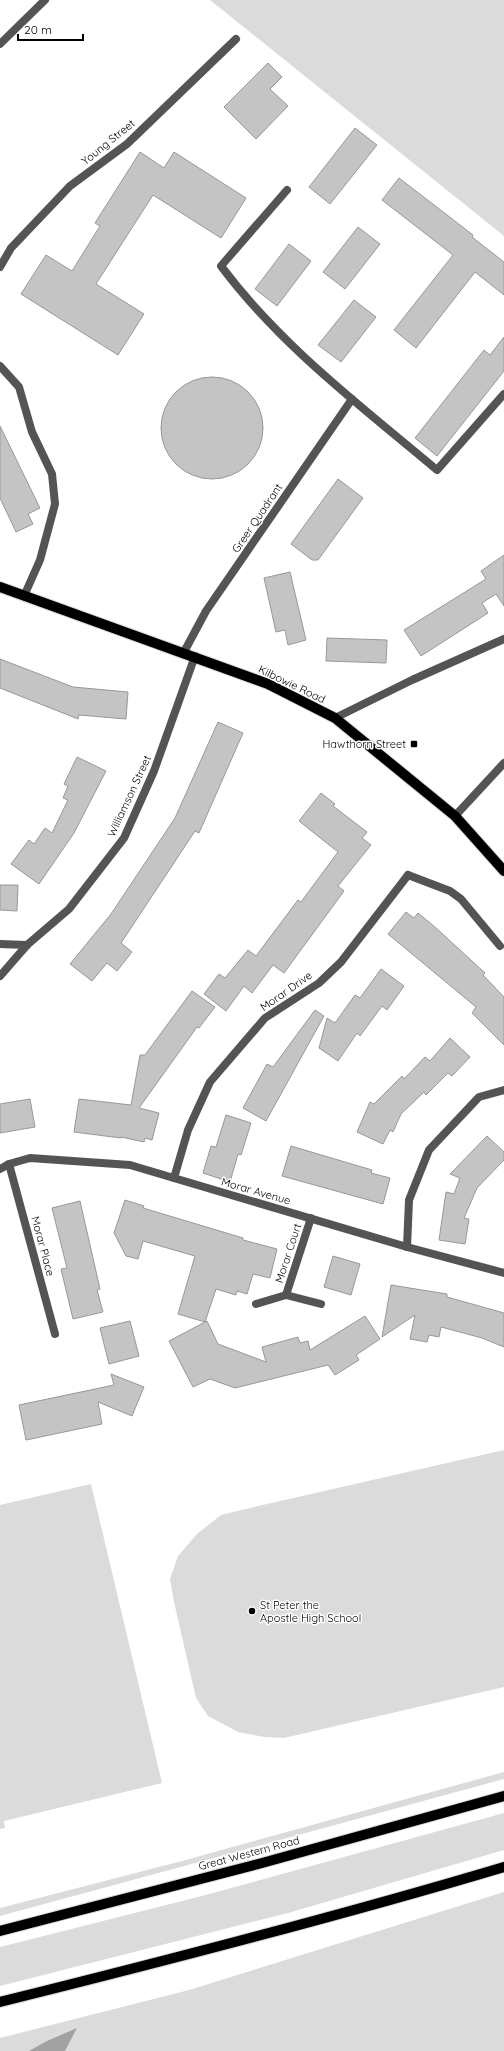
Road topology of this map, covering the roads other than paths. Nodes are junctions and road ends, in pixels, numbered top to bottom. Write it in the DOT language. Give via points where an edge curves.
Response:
graph roads {
  1 [pos="45,0"];
  2 [pos="236,39"];
  3 [pos="0,44"];
  4 [pos="287,190"];
  5 [pos="0,267"];
  6 [pos="0,366"];
  7 [pos="504,394"];
  8 [pos="352,399"];
  9 [pos="0,587"];
  10 [pos="24,596"];
  11 [pos="504,639"];
  12 [pos="184,652"];
  13 [pos="195,656"];
  14 [pos="335,718"];
  15 [pos="504,763"];
  16 [pos="455,816"];
  17 [pos="504,871"];
  18 [pos="0,944"];
  19 [pos="27,946"];
  20 [pos="500,946"];
  21 [pos="0,976"];
  22 [pos="504,1090"];
  23 [pos="9,1164"];
  24 [pos="0,1169"];
  25 [pos="174,1178"];
  26 [pos="311,1218"];
  27 [pos="407,1247"];
  28 [pos="504,1273"];
  29 [pos="286,1295"];
  30 [pos="256,1304"];
  31 [pos="321,1304"];
  32 [pos="55,1334"];
  33 [pos="504,1796"];
  34 [pos="504,1867"];
  35 [pos="0,1931"];
  36 [pos="0,2002"];
  1 -- 3 [label="street"];
  2 -- 5 [label="street, Young Street" via="127,144 70,186 12,248"];
  4 -- 8 [label="street" via="220,266 245,299 319,372"];
  6 -- 10 [label="street" via="19,386 32,432 52,474 56,504 40,560"];
  7 -- 8 [label="street" via="437,470"];
  8 -- 12 [label="street, Greer Quadrant" via="206,611"];
  9 -- 10 [label="main road, Kilbowie Road"];
  10 -- 12 [label="main road, Kilbowie Road"];
  11 -- 14 [label="street"];
  12 -- 13 [label="main road, Kilbowie Road"];
  13 -- 14 [label="main road, Kilbowie Road" via="268,684"];
  13 -- 19 [label="street, Williamson Street" via="154,771 124,838 69,909"];
  14 -- 16 [label="main road, Kilbowie Road"];
  15 -- 16 [label="street"];
  16 -- 17 [label="main road, Kilbowie Road"];
  18 -- 19 [label="street"];
  19 -- 21 [label="street, Williamson Street"];
  20 -- 25 [label="street, Morar Drive" via="462,899 450,891 408,875 341,962 319,982 265,1018 210,1082 188,1130"];
  22 -- 27 [label="street" via="479,1097 429,1150 409,1200"];
  23 -- 24 [label="street, Morar Avenue"];
  23 -- 25 [label="street, Morar Avenue" via="30,1158 130,1165"];
  23 -- 32 [label="street, Morar Place"];
  25 -- 26 [label="street, Morar Avenue"];
  26 -- 27 [label="street, Morar Avenue"];
  26 -- 29 [label="street, Morar Court"];
  27 -- 28 [label="street, Morar Avenue"];
  29 -- 30 [label="street, Morar Court"];
  29 -- 31 [label="street, Morar Court"];
  33 -- 35 [label="main road, Great Western Road" via="262,1863"];
  34 -- 36 [label="main road" via="414,1894"];
}
